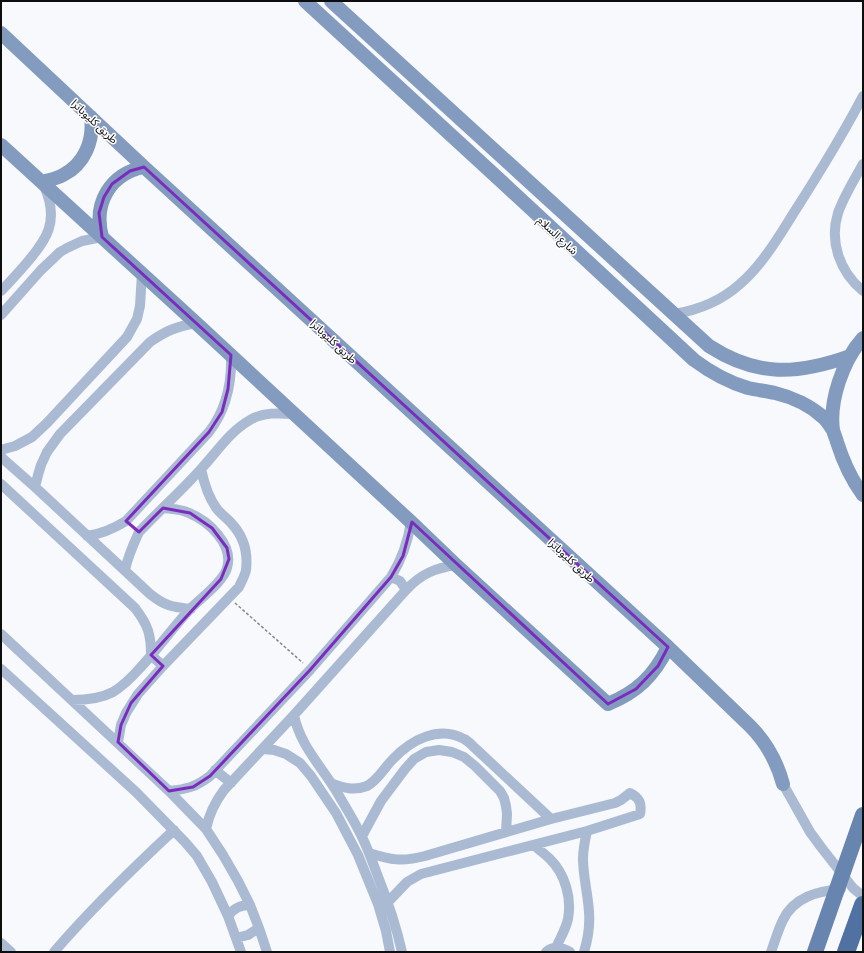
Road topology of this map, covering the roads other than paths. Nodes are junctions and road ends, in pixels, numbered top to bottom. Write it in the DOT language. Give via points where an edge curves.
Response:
graph roads {
  1 [pos="305,1"];
  2 [pos="331,1"];
  3 [pos="1,33"];
  4 [pos="863,96"];
  5 [pos="91,117"];
  6 [pos="1,145"];
  7 [pos="863,164"];
  8 [pos="513,166"];
  9 [pos="144,167"];
  10 [pos="501,181"];
  11 [pos="42,182"];
  12 [pos="102,237"];
  13 [pos="142,273"];
  14 [pos="2,288"];
  15 [pos="863,291"];
  16 [pos="674,314"];
  17 [pos="1,315"];
  18 [pos="196,323"];
  19 [pos="863,338"];
  20 [pos="231,355"];
  21 [pos="850,356"];
  22 [pos="294,414"];
  23 [pos="834,430"];
  24 [pos="1,450"];
  25 [pos="1,457"];
  26 [pos="201,469"];
  27 [pos="1,484"];
  28 [pos="35,487"];
  29 [pos="863,495"];
  30 [pos="163,508"];
  31 [pos="126,521"];
  32 [pos="411,522"];
  33 [pos="139,532"];
  34 [pos="87,536"];
  35 [pos="456,565"];
  36 [pos="124,570"];
  37 [pos="391,577"];
  38 [pos="406,590"];
  39 [pos="190,609"];
  40 [pos="1,634"];
  41 [pos="668,647"];
  42 [pos="151,656"];
  43 [pos="162,666"];
  44 [pos="1,669"];
  45 [pos="72,700"];
  46 [pos="294,715"];
  47 [pos="118,742"];
  48 [pos="263,749"];
  49 [pos="311,754"];
  50 [pos="300,764"];
  51 [pos="215,770"];
  52 [pos="231,783"];
  53 [pos="331,783"];
  54 [pos="783,784"];
  55 [pos="169,791"];
  56 [pos="863,815"];
  57 [pos="551,819"];
  58 [pos="206,829"];
  59 [pos="174,830"];
  60 [pos="587,831"];
  61 [pos="506,832"];
  62 [pos="362,836"];
  63 [pos="534,845"];
  64 [pos="369,854"];
  65 [pos="425,856"];
  66 [pos="429,871"];
  67 [pos="853,888"];
  68 [pos="587,894"];
  69 [pos="569,896"];
  70 [pos="863,896"];
  71 [pos="388,902"];
  72 [pos="250,905"];
  73 [pos="863,905"];
  74 [pos="228,916"];
  75 [pos="259,928"];
  76 [pos="236,938"];
  77 [pos="1,943"];
  78 [pos="556,948"];
  79 [pos="11,952"];
  80 [pos="54,952"];
  81 [pos="241,952"];
  82 [pos="267,952"];
  83 [pos="390,952"];
  84 [pos="402,952"];
  85 [pos="546,952"];
  86 [pos="570,952"];
  87 [pos="584,952"];
  88 [pos="771,952"];
  89 [pos="815,952"];
  90 [pos="846,952"];
  1 -- 10 [label="main road, شارع السلام"];
  2 -- 8 [label="main road, شارع السلام"];
  3 -- 5 [label="main road, طريق كليوباترا"];
  4 -- 16 [label="street" via="813,183 749,276 720,298 698,308"];
  5 -- 9 [label="main road, طريق كليوباترا"];
  5 -- 11 [label="main road" via="91,139 82,159 64,175"];
  6 -- 11 [label="main road"];
  7 -- 15 [label="street" via="841,206 835,233 837,251 844,268"];
  8 -- 10 [label="main road"];
  8 -- 16 [label="main road, شارع السلام"];
  9 -- 12 [label="main road" via="124,174 108,190 99,213"];
  9 -- 41 [label="main road, طريق كليوباترا"];
  10 -- 23 [label="main road, شارع السلام" via="694,360 714,374 737,384 784,395 802,403 824,418"];
  11 -- 12 [label="main road"];
  11 -- 14 [label="street" via="51,209 46,235 38,250"];
  12 -- 13 [label="main road"];
  12 -- 17 [label="street" via="82,241 60,252"];
  13 -- 18 [label="main road"];
  13 -- 24 [label="street" via="140,306 127,337 32,437"];
  16 -- 21 [label="main road, شارع السلام" via="719,353 755,367 799,369"];
  18 -- 20 [label="main road"];
  18 -- 28 [label="street" via="177,327 150,342 60,434 44,458"];
  19 -- 21 [label="main road"];
  20 -- 22 [label="main road"];
  20 -- 31 [label="street" via="228,389 222,412 215,424"];
  21 -- 23 [label="main road" via="841,373 836,392"];
  22 -- 26 [label="street" via="265,414 251,419 230,435"];
  22 -- 32 [label="main road"];
  23 -- 29 [label="main road" via="850,475"];
  25 -- 28 [label="street"];
  26 -- 30 [label="street"];
  26 -- 43 [label="street" via="211,500 242,538 247,554 246,572 239,587"];
  27 -- 42 [label="street" via="136,608 149,630"];
  28 -- 34 [label="street"];
  30 -- 33 [label="street"];
  30 -- 39 [label="street" via="190,513 202,520 212,528 227,548 227,570"];
  31 -- 33 [label="street"];
  31 -- 34 [label="street" via="107,531"];
  32 -- 35 [label="main road"];
  32 -- 37 [label="street" via="403,556"];
  33 -- 36 [label="street"];
  34 -- 36 [label="street"];
  35 -- 38 [label="street" via="428,572"];
  35 -- 41 [label="main road" via="608,704 627,695 644,682 658,666"];
  36 -- 39 [label="street" via="160,602 168,606"];
  37 -- 38 [label="street" via="400,582"];
  37 -- 51 [label="street" via="310,670"];
  38 -- 46 [label="street"];
  39 -- 42 [label="street"];
  40 -- 45 [label="street"];
  41 -- 54 [label="main road, طريق كليوباترا" via="758,735 772,754"];
  42 -- 43 [label="street"];
  42 -- 45 [label="street" via="113,692 92,699"];
  43 -- 47 [label="street" via="131,703 121,725"];
  44 -- 59 [label="street"];
  45 -- 47 [label="street"];
  46 -- 48 [label="street"];
  46 -- 49 [label="street"];
  47 -- 55 [label="street"];
  48 -- 50 [label="street" via="286,754"];
  48 -- 52 [label="street"];
  49 -- 50 [label="street"];
  49 -- 53 [label="street"];
  50 -- 83 [label="street" via="336,814 358,855 378,904"];
  51 -- 52 [label="street"];
  51 -- 55 [label="street" via="202,782 183,790"];
  52 -- 58 [label="street" via="212,809"];
  53 -- 57 [label="street" via="342,788 366,786 376,780 393,759 412,743 436,733 451,734 465,739"];
  53 -- 62 [label="street"];
  54 -- 67 [label="street" via="810,832"];
  55 -- 58 [label="street"];
  56 -- 89 [label="main road, bridge"];
  57 -- 60 [label="street" via="615,804 630,793 640,802 640,814"];
  57 -- 61 [label="street"];
  58 -- 72 [label="street"];
  59 -- 74 [label="street" via="197,856"];
  59 -- 80 [label="street" via="136,865"];
  60 -- 63 [label="street"];
  60 -- 68 [label="street" via="583,870"];
  61 -- 62 [label="street" via="506,806 500,791 464,757 439,750 426,752 414,759 405,769 380,801"];
  61 -- 65 [label="street"];
  62 -- 64 [label="street"];
  63 -- 66 [label="street"];
  63 -- 69 [label="street" via="557,867 563,876"];
  64 -- 65 [label="street" via="402,860"];
  64 -- 71 [label="street"];
  65 -- 66 [label="street"];
  66 -- 71 [label="street" via="407,882"];
  67 -- 70 [label="street"];
  67 -- 88 [label="street" via="827,890 801,899 783,919"];
  68 -- 69 [label="street"];
  68 -- 87 [label="street" via="589,927"];
  69 -- 78 [label="street" via="568,919"];
  71 -- 84 [label="street"];
  72 -- 74 [label="street" via="237,907"];
  72 -- 75 [label="street"];
  73 -- 90 [label="highway"];
  74 -- 76 [label="street"];
  75 -- 76 [label="street" via="248,935"];
  75 -- 82 [label="street"];
  76 -- 81 [label="street"];
  77 -- 79 [label="street"];
  78 -- 85 [label="street"];
  78 -- 86 [label="street"];
}
